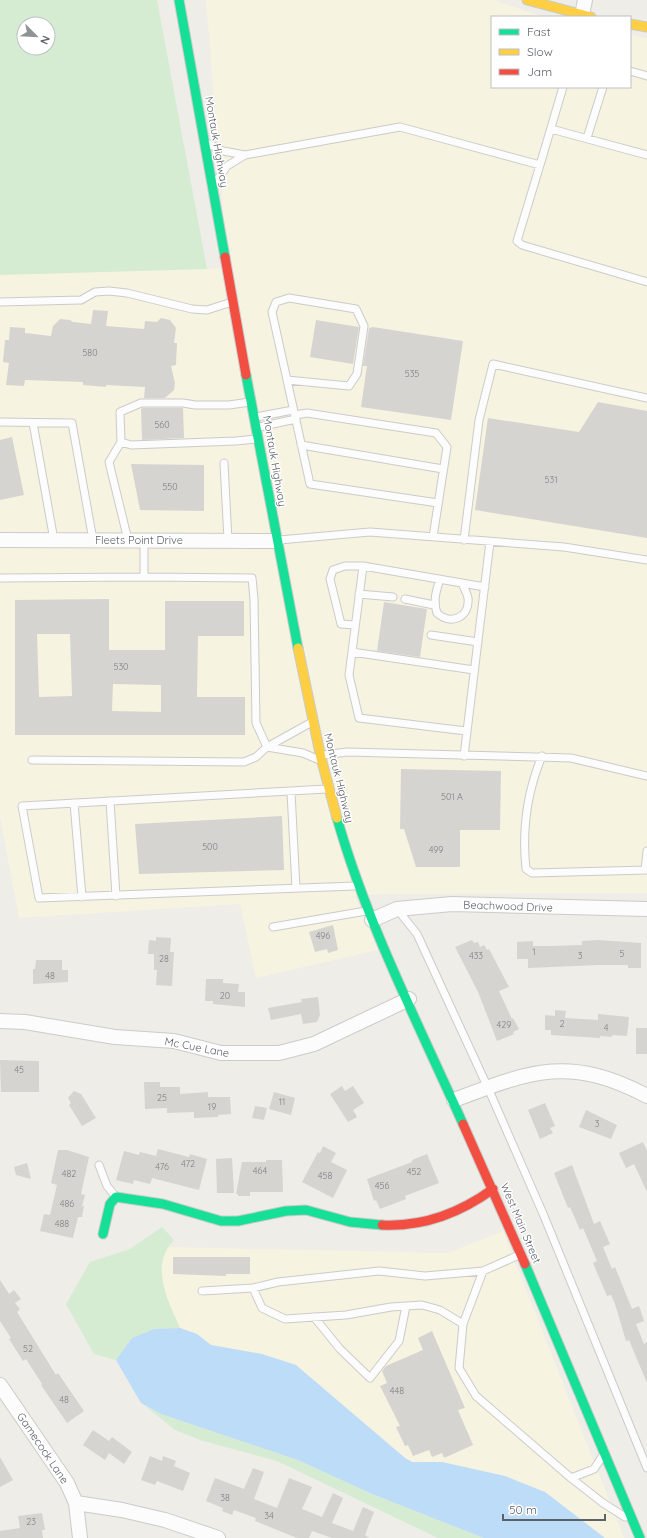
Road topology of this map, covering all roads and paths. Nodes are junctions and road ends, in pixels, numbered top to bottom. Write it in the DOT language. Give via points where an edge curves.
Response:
graph roads {
  1 [pos="179,0"];
  2 [pos="527,0"];
  3 [pos="585,0"];
  4 [pos="585,16"];
  5 [pos="631,24"];
  6 [pos="647,27"];
  7 [pos="631,71"];
  8 [pos="647,76"];
  9 [pos="563,88"];
  10 [pos="603,88"];
  11 [pos="551,129"];
  12 [pos="587,138"];
  13 [pos="205,141"];
  14 [pos="245,155"];
  15 [pos="647,156"];
  16 [pos="540,165"];
  17 [pos="213,189"];
  18 [pos="647,282"];
  19 [pos="234,301"];
  20 [pos="0,302"];
  21 [pos="287,380"];
  22 [pos="647,398"];
  23 [pos="252,401"];
  24 [pos="295,415"];
  25 [pos="255,417"];
  26 [pos="0,422"];
  27 [pos="33,423"];
  28 [pos="256,427"];
  29 [pos="259,439"];
  30 [pos="121,442"];
  31 [pos="302,445"];
  32 [pos="224,464"];
  33 [pos="444,469"];
  34 [pos="438,503"];
  35 [pos="433,537"];
  36 [pos="0,540"];
  37 [pos="54,540"];
  38 [pos="93,540"];
  39 [pos="128,540"];
  40 [pos="144,540"];
  41 [pos="228,540"];
  42 [pos="464,540"];
  43 [pos="277,541"];
  44 [pos="490,542"];
  45 [pos="647,560"];
  46 [pos="363,566"];
  47 [pos="144,577"];
  48 [pos="1,578"];
  49 [pos="440,579"];
  50 [pos="462,583"];
  51 [pos="485,587"];
  52 [pos="359,594"];
  53 [pos="393,597"];
  54 [pos="405,599"];
  55 [pos="434,605"];
  56 [pos="355,625"];
  57 [pos="431,635"];
  58 [pos="478,642"];
  59 [pos="352,652"];
  60 [pos="474,670"];
  61 [pos="314,721"];
  62 [pos="466,731"];
  63 [pos="267,747"];
  64 [pos="464,756"];
  65 [pos="542,756"];
  66 [pos="321,759"];
  67 [pos="32,760"];
  68 [pos="647,776"];
  69 [pos="328,789"];
  70 [pos="291,792"];
  71 [pos="110,801"];
  72 [pos="74,803"];
  73 [pos="647,851"];
  74 [pos="646,870"];
  75 [pos="358,886"];
  76 [pos="296,888"];
  77 [pos="116,896"];
  78 [pos="82,897"];
  79 [pos="398,909"];
  80 [pos="647,909"];
  81 [pos="370,915"];
  82 [pos="273,927"];
  83 [pos="408,999"];
  84 [pos="0,1021"];
  85 [pos="488,1088"];
  86 [pos="647,1096"];
  87 [pos="454,1100"];
  88 [pos="99,1165"];
  89 [pos="493,1189"];
  90 [pos="116,1197"];
  91 [pos="103,1234"];
  92 [pos="521,1254"];
  93 [pos="483,1271"];
  94 [pos="253,1288"];
  95 [pos="202,1291"];
  96 [pos="406,1306"];
  97 [pos="314,1317"];
  98 [pos="463,1324"];
  99 [pos="0,1385"];
  100 [pos="603,1449"];
  101 [pos="647,1468"];
  102 [pos="571,1478"];
  103 [pos="76,1503"];
  104 [pos="633,1522"];
  105 [pos="80,1538"];
  106 [pos="218,1538"];
  107 [pos="640,1538"];
  1 -- 13 [label="main road, Montauk Highway"];
  2 -- 4 [label="main road"];
  3 -- 4 [label="street"];
  5 -- 6 [label="main road"];
  7 -- 8 [label="lane"];
  9 -- 11 [label="lane"];
  10 -- 12 [label="lane"];
  11 -- 12 [label="lane"];
  11 -- 16 [label="lane"];
  12 -- 15 [label="lane"];
  13 -- 14 [label="lane" via="223,151"];
  13 -- 17 [label="main road, Montauk Highway"];
  14 -- 16 [label="lane" via="400,127"];
  14 -- 17 [label="lane" via="225,168"];
  16 -- 18 [label="lane" via="517,241 522,245"];
  17 -- 19 [label="main road, Montauk Highway"];
  19 -- 20 [label="lane" via="207,310 192,309 109,291 95,292 81,300"];
  19 -- 23 [label="main road, Montauk Highway"];
  21 -- 21 [label="lane" via="272,312 276,302 289,298 356,309 364,326 357,374 349,386"];
  21 -- 24 [label="lane"];
  22 -- 42 [label="lane" via="493,364 479,420"];
  23 -- 25 [label="main road, Montauk Highway"];
  23 -- 30 [label="lane" via="229,405 141,403 120,412"];
  24 -- 25 [label="lane"];
  24 -- 28 [label="lane"];
  24 -- 31 [label="lane"];
  24 -- 33 [label="lane" via="307,413 436,433 447,447"];
  25 -- 28 [label="main road, Montauk Highway"];
  26 -- 27 [label="lane"];
  27 -- 37 [label="lane"];
  27 -- 38 [label="lane" via="72,423"];
  28 -- 29 [label="main road, Montauk Highway"];
  29 -- 30 [label="lane" via="132,445"];
  29 -- 43 [label="main road, Montauk Highway"];
  30 -- 39 [label="lane" via="109,462"];
  31 -- 33 [label="lane"];
  31 -- 34 [label="lane" via="310,484"];
  32 -- 41 [label="lane"];
  33 -- 34 [label="lane"];
  34 -- 35 [label="lane"];
  35 -- 42 [label="lane"];
  35 -- 43 [label="lane" via="370,532"];
  36 -- 37 [label="street, Fleets Point Drive"];
  37 -- 38 [label="street, Fleets Point Drive"];
  38 -- 39 [label="street, Fleets Point Drive"];
  39 -- 40 [label="street, Fleets Point Drive"];
  40 -- 41 [label="street, Fleets Point Drive"];
  40 -- 47 [label="lane"];
  41 -- 43 [label="street, Fleets Point Drive"];
  42 -- 44 [label="lane"];
  43 -- 61 [label="main road, Montauk Highway"];
  44 -- 45 [label="lane" via="564,548"];
  44 -- 51 [label="lane"];
  46 -- 49 [label="lane"];
  46 -- 52 [label="lane"];
  46 -- 56 [label="lane" via="345,566 333,570 330,579 341,624"];
  47 -- 48 [label="lane"];
  47 -- 63 [label="lane" via="252,578 256,723"];
  49 -- 50 [label="lane"];
  49 -- 55 [label="lane"];
  50 -- 51 [label="lane"];
  50 -- 55 [label="lane" via="468,596 468,605 464,615 459,619 441,617"];
  51 -- 58 [label="lane"];
  52 -- 53 [label="lane"];
  52 -- 56 [label="lane"];
  54 -- 55 [label="lane"];
  56 -- 59 [label="lane"];
  57 -- 58 [label="lane"];
  58 -- 60 [label="lane"];
  59 -- 60 [label="lane"];
  59 -- 62 [label="lane" via="349,675 359,718"];
  60 -- 62 [label="lane"];
  61 -- 63 [label="lane"];
  61 -- 66 [label="main road, Montauk Highway"];
  62 -- 64 [label="lane"];
  63 -- 66 [label="lane"];
  63 -- 67 [label="lane" via="256,758 244,762"];
  64 -- 65 [label="lane"];
  64 -- 66 [label="lane" via="347,752"];
  65 -- 68 [label="lane" via="571,758"];
  65 -- 74 [label="lane" via="533,779 523,842 526,869 532,873"];
  66 -- 69 [label="main road, Montauk Highway"];
  69 -- 70 [label="lane"];
  69 -- 75 [label="main road, Montauk Highway"];
  70 -- 71 [label="lane"];
  70 -- 76 [label="lane"];
  71 -- 72 [label="lane"];
  71 -- 77 [label="lane"];
  72 -- 78 [label="lane"];
  72 -- 78 [label="lane" via="22,806 39,898"];
  73 -- 74 [label="lane"];
  75 -- 76 [label="lane"];
  75 -- 81 [label="main road, Montauk Highway"];
  76 -- 77 [label="lane"];
  77 -- 78 [label="lane"];
  79 -- 80 [label="street, Beachwood Drive" via="452,904"];
  79 -- 81 [label="street, Beachwood Drive"];
  79 -- 85 [label="lane" via="417,934"];
  81 -- 82 [label="lane"];
  81 -- 83 [label="main road, West Main Street"];
  83 -- 84 [label="street, Mc Cue Lane" via="314,1044 279,1053 222,1053 174,1041 115,1037 25,1022"];
  83 -- 87 [label="main road, West Main Street"];
  85 -- 86 [label="street" via="516,1077 574,1071 602,1077"];
  85 -- 87 [label="street"];
  85 -- 101 [label="lane" via="544,1216"];
  87 -- 89 [label="main road, West Main Street"];
  88 -- 90 [label="lane" via="107,1186"];
  89 -- 90 [label="main road" via="453,1213 432,1221 404,1226 376,1226 320,1212 295,1209 246,1221 227,1221 210,1219 159,1203"];
  89 -- 92 [label="main road, West Main Street"];
  90 -- 91 [label="main road" via="110,1204"];
  92 -- 93 [label="lane"];
  92 -- 100 [label="main road, West Main Street"];
  93 -- 94 [label="lane" via="425,1276 379,1271 278,1282"];
  93 -- 98 [label="lane"];
  94 -- 95 [label="lane"];
  94 -- 97 [label="lane" via="262,1308 285,1319"];
  96 -- 97 [label="lane"];
  96 -- 97 [label="lane" via="399,1341 370,1378 340,1349"];
  96 -- 98 [label="lane" via="422,1305 440,1310"];
  98 -- 102 [label="lane" via="459,1368 476,1396"];
  99 -- 103 [label="street, Gamecock Lane" via="67,1483"];
  100 -- 102 [label="lane" via="601,1461 594,1469"];
  100 -- 104 [label="main road, West Main Street"];
  102 -- 104 [label="lane" via="603,1504"];
  103 -- 105 [label="street, Gamecock Lane"];
  103 -- 106 [label="street" via="165,1520"];
  104 -- 107 [label="main road, West Main Street"];
}
